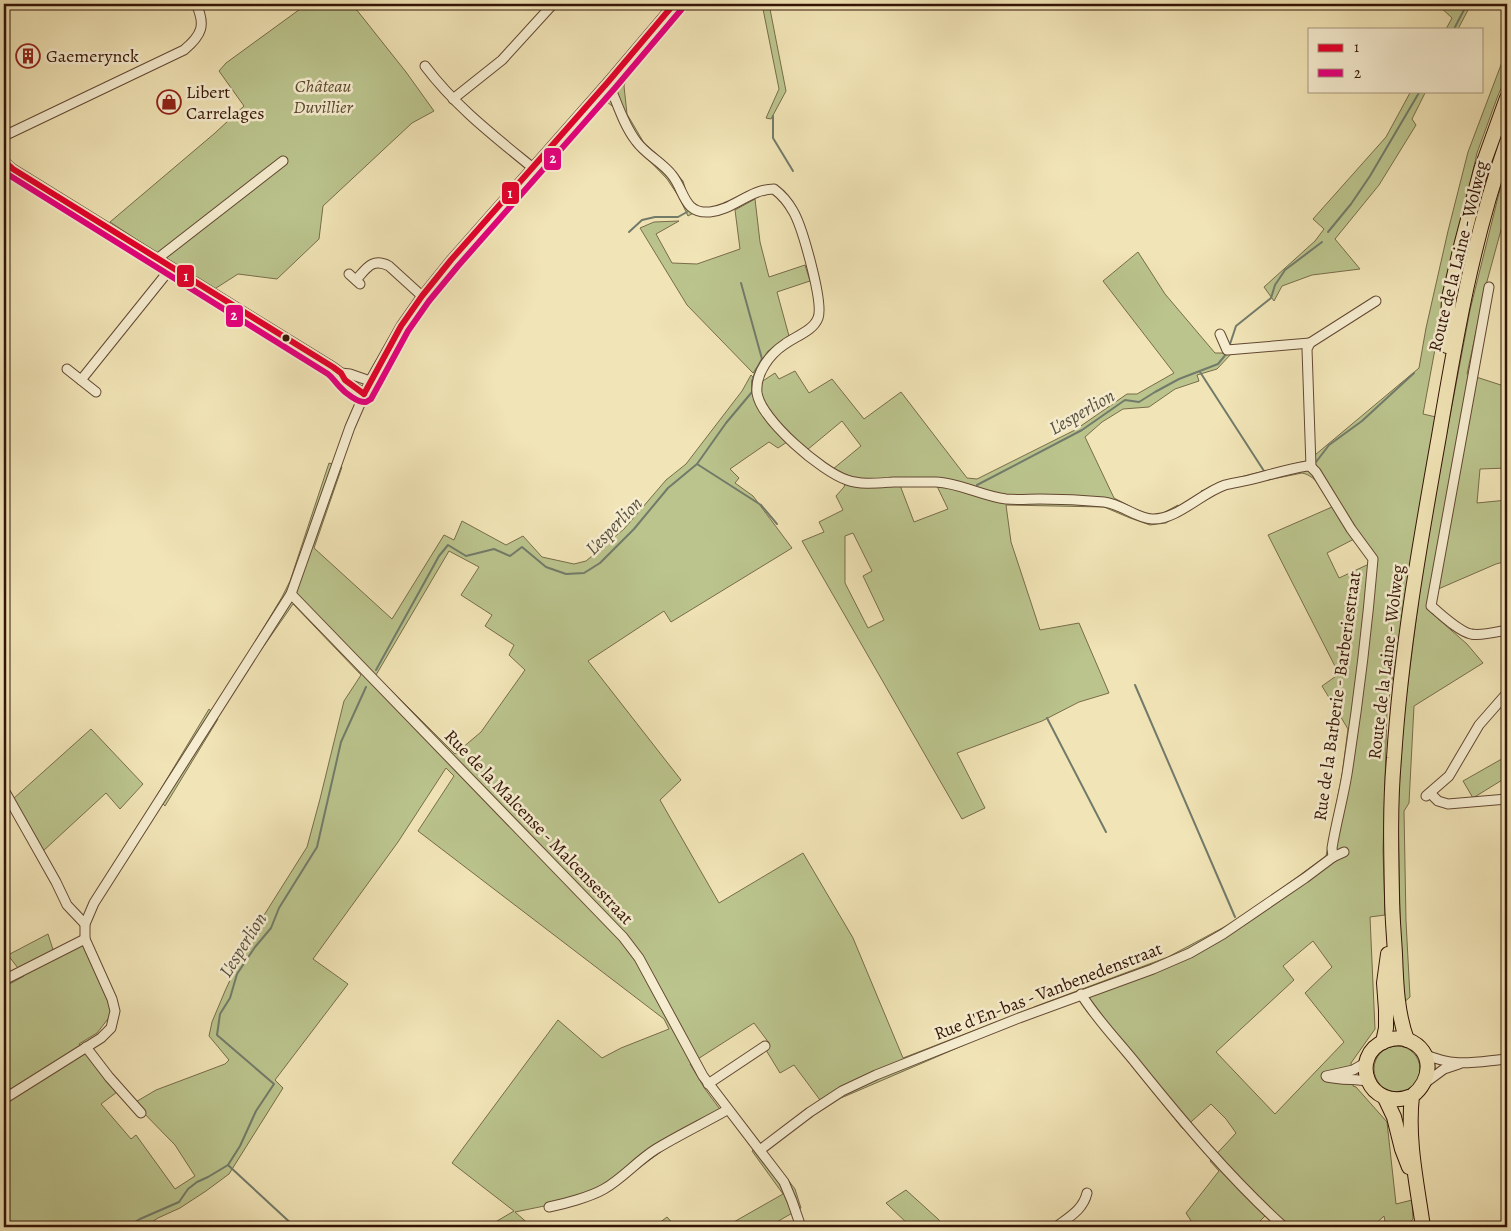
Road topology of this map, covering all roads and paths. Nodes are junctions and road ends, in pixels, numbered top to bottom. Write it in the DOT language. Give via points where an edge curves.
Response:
graph roads {
  1 [pos="196,4"];
  2 [pos="553,4"];
  3 [pos="674,4"];
  4 [pos="425,66"];
  5 [pos="608,82"];
  6 [pos="1507,98"];
  7 [pos="453,99"];
  8 [pos="4,136"];
  9 [pos="1507,142"];
  10 [pos="4,161"];
  11 [pos="283,161"];
  12 [pos="533,168"];
  13 [pos="157,259"];
  14 [pos="171,268"];
  15 [pos="355,280"];
  16 [pos="1489,287"];
  17 [pos="422,296"];
  18 [pos="1376,301"];
  19 [pos="1220,334"];
  20 [pos="1310,343"];
  21 [pos="67,369"];
  22 [pos="341,372"];
  23 [pos="81,380"];
  24 [pos="370,381"];
  25 [pos="96,392"];
  26 [pos="364,394"];
  27 [pos="1443,410"];
  28 [pos="1311,467"];
  29 [pos="290,594"];
  30 [pos="1507,630"];
  31 [pos="1507,692"];
  32 [pos="4,790"];
  33 [pos="1507,799"];
  34 [pos="1344,852"];
  35 [pos="1333,857"];
  36 [pos="1392,921"];
  37 [pos="85,924"];
  38 [pos="86,939"];
  39 [pos="4,980"];
  40 [pos="1081,994"];
  41 [pos="1407,1040"];
  42 [pos="1383,1042"];
  43 [pos="765,1046"];
  44 [pos="86,1047"];
  45 [pos="1424,1054"];
  46 [pos="1507,1059"];
  47 [pos="1367,1062"];
  48 [pos="1459,1064"];
  49 [pos="1368,1082"];
  50 [pos="708,1084"];
  51 [pos="1424,1084"];
  52 [pos="1412,1096"];
  53 [pos="1385,1098"];
  54 [pos="4,1099"];
  55 [pos="727,1110"];
  56 [pos="141,1113"];
  57 [pos="760,1150"];
  58 [pos="1418,1192"];
  59 [pos="1087,1193"];
  60 [pos="548,1207"];
  61 [pos="801,1227"];
  62 [pos="1056,1227"];
  63 [pos="1284,1227"];
  64 [pos="1423,1227"];
  1 -- 8 [label="street" via="202,20 200,31 195,41 184,50"];
  2 -- 7 [label="street" via="502,60"];
  3 -- 5 [label="street"];
  4 -- 7 [label="street"];
  5 -- 12 [label="street"];
  5 -- 28 [label="street" via="636,142 672,175 691,208 709,212 718,210 762,189 774,189 794,212 815,282 819,316 814,326 774,352 765,363 757,394 769,418 787,436 818,464 846,480 874,484 938,482 1004,499 1112,503 1152,519 1176,512 1224,485"];
  6 -- 27 [label="highway, Route de la Laine - Wolweg" via="1481,170 1449,298"];
  7 -- 12 [label="street"];
  9 -- 27 [label="highway, Route de la Laine - Wolweg" via="1482,220"];
  10 -- 13 [label="street"];
  11 -- 13 [label="street"];
  12 -- 17 [label="street"];
  13 -- 14 [label="street"];
  14 -- 22 [label="street"];
  14 -- 23 [label="street"];
  15 -- 17 [label="street" via="372,264 384,263"];
  16 -- 30 [label="street" via="1431,606 1470,634"];
  17 -- 24 [label="street"];
  18 -- 20 [label="street"];
  19 -- 20 [label="street" via="1227,350"];
  20 -- 28 [label="street" via="1307,349"];
  21 -- 23 [label="street"];
  22 -- 24 [label="street"];
  22 -- 26 [label="street" via="345,380"];
  23 -- 25 [label="street"];
  24 -- 26 [label="street"];
  26 -- 29 [label="street"];
  27 -- 36 [label="highway, Route de la Laine - Wolweg" via="1403,655 1391,802"];
  28 -- 35 [label="street, Rue de la Barberie - Barberiestraat" via="1373,559 1347,775 1332,848"];
  29 -- 37 [label="street" via="99,894"];
  29 -- 50 [label="street, Rue de la Malcense - Malcensestraat" via="623,937 639,958"];
  31 -- 33 [label="street" via="1480,725 1449,776 1428,795 1448,804"];
  32 -- 37 [label="street" via="67,905"];
  34 -- 35 [label="street, Rue d'En-bas - Vanbenedenstraat"];
  35 -- 40 [label="street, Rue d'En-bas - Vanbenedenstraat" via="1223,934 1190,953"];
  36 -- 41 [label="highway, Route de la Laine - Wolweg" via="1401,1025"];
  36 -- 42 [label="highway, Route de la Laine - Wolweg" via="1384,983 1386,1028"];
  37 -- 38 [label="street"];
  38 -- 39 [label="street"];
  38 -- 44 [label="street" via="115,1011 111,1028"];
  40 -- 57 [label="street, Rue d'En-bas - Vanbenedenstraat" via="842,1091"];
  40 -- 63 [label="street" via="1187,1127"];
  41 -- 42 [label="highway" via="1392,1038"];
  41 -- 45 [label="highway"];
  42 -- 47 [label="highway" via="1372,1050"];
  43 -- 50 [label="street"];
  44 -- 54 [label="street"];
  44 -- 56 [label="street"];
  45 -- 48 [label="street"];
  45 -- 51 [label="highway" via="1428,1069"];
  46 -- 48 [label="street"];
  47 -- 49 [label="highway"];
  47 -- 49 [label="street" via="1353,1070 1326,1076"];
  48 -- 51 [label="street"];
  49 -- 53 [label="highway"];
  50 -- 55 [label="street, Rue de la Malcense - Malcensestraat"];
  51 -- 52 [label="highway"];
  52 -- 53 [label="highway" via="1403,1100"];
  52 -- 58 [label="highway" via="1411,1137"];
  53 -- 58 [label="highway"];
  55 -- 57 [label="street, Rue de la Malcense - Malcensestraat"];
  55 -- 60 [label="street" via="656,1149 603,1190"];
  57 -- 61 [label="street, Rue de la Malcense - Malcensestraat" via="784,1182"];
  58 -- 64 [label="highway"];
  59 -- 62 [label="street" via="1078,1210"];
}
